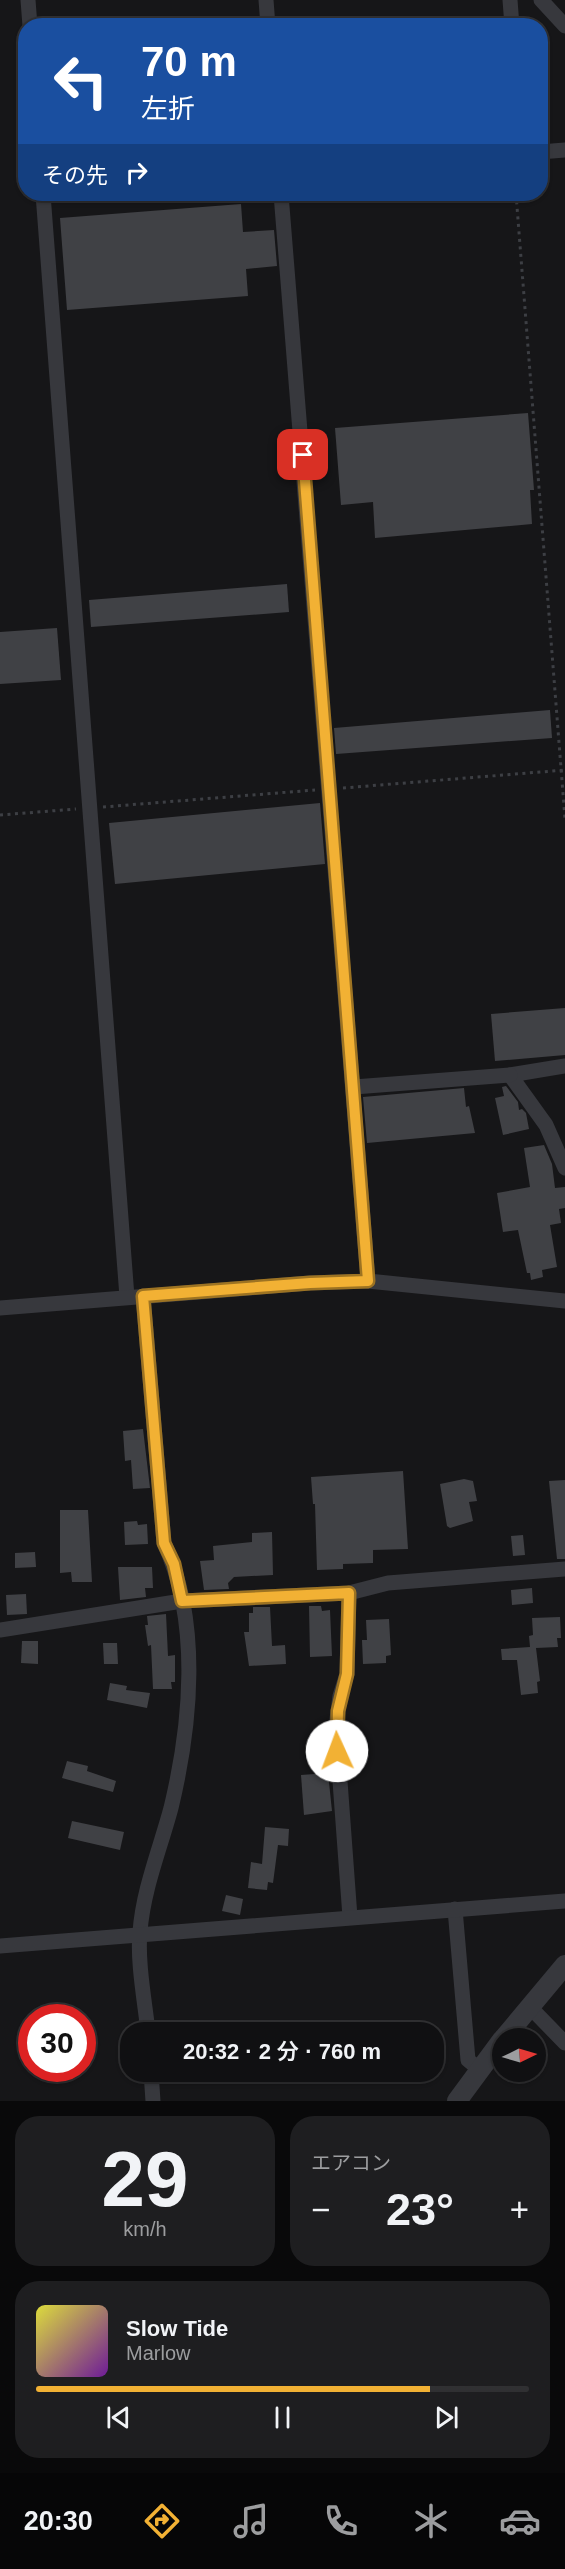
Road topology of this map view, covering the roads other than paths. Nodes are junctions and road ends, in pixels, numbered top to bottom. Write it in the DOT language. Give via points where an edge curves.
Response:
graph roads {
  1 [pos="28,0"];
  2 [pos="266,0"];
  3 [pos="510,0"];
  4 [pos="541,0"];
  5 [pos="29,18"];
  6 [pos="267,18"];
  7 [pos="511,18"];
  8 [pos="565,26"];
  9 [pos="565,150"];
  10 [pos="548,151"];
  11 [pos="44,201"];
  12 [pos="282,201"];
  13 [pos="565,1066"];
  14 [pos="510,1075"];
  15 [pos="354,1087"];
  16 [pos="565,1168"];
  17 [pos="368,1281"];
  18 [pos="143,1296"];
  19 [pos="127,1297"];
  20 [pos="565,1301"];
  21 [pos="0,1308"];
  22 [pos="565,1569"];
  23 [pos="349,1593"];
  24 [pos="182,1601"];
  25 [pos="0,1630"];
  26 [pos="565,1901"];
  27 [pos="455,1910"];
  28 [pos="350,1917"];
  29 [pos="139,1935"];
  30 [pos="0,1946"];
  31 [pos="565,1965"];
  32 [pos="529,2006"];
  33 [pos="147,2022"];
  34 [pos="512,2028"];
  35 [pos="565,2043"];
  36 [pos="492,2053"];
  37 [pos="479,2069"];
  38 [pos="152,2082"];
  39 [pos="153,2101"];
  40 [pos="457,2101"];
  1 -- 5 [label="street"];
  2 -- 6 [label="street"];
  3 -- 7 [label="street"];
  4 -- 8 [label="street"];
  9 -- 10 [label="street"];
  11 -- 19 [label="street"];
  12 -- 15 [label="street"];
  13 -- 14 [label="street"];
  14 -- 15 [label="street"];
  14 -- 16 [label="street" via="546,1125"];
  15 -- 17 [label="street"];
  17 -- 18 [label="street"];
  17 -- 20 [label="street"];
  18 -- 19 [label="street"];
  18 -- 24 [label="street" via="164,1543 174,1564"];
  19 -- 21 [label="street"];
  22 -- 23 [label="street" via="388,1583"];
  23 -- 24 [label="street"];
  23 -- 28 [label="street" via="347,1674 336,1727"];
  24 -- 25 [label="street"];
  24 -- 29 [label="street" via="188,1681 181,1761 143,1905"];
  26 -- 27 [label="street"];
  27 -- 28 [label="street"];
  27 -- 37 [label="street" via="468,2060"];
  28 -- 29 [label="street"];
  29 -- 30 [label="street"];
  29 -- 33 [label="street"];
  31 -- 32 [label="street"];
  32 -- 34 [label="street"];
  32 -- 35 [label="street"];
  36 -- 37 [label="street"];
  37 -- 40 [label="street"];
  38 -- 39 [label="street"];
}
